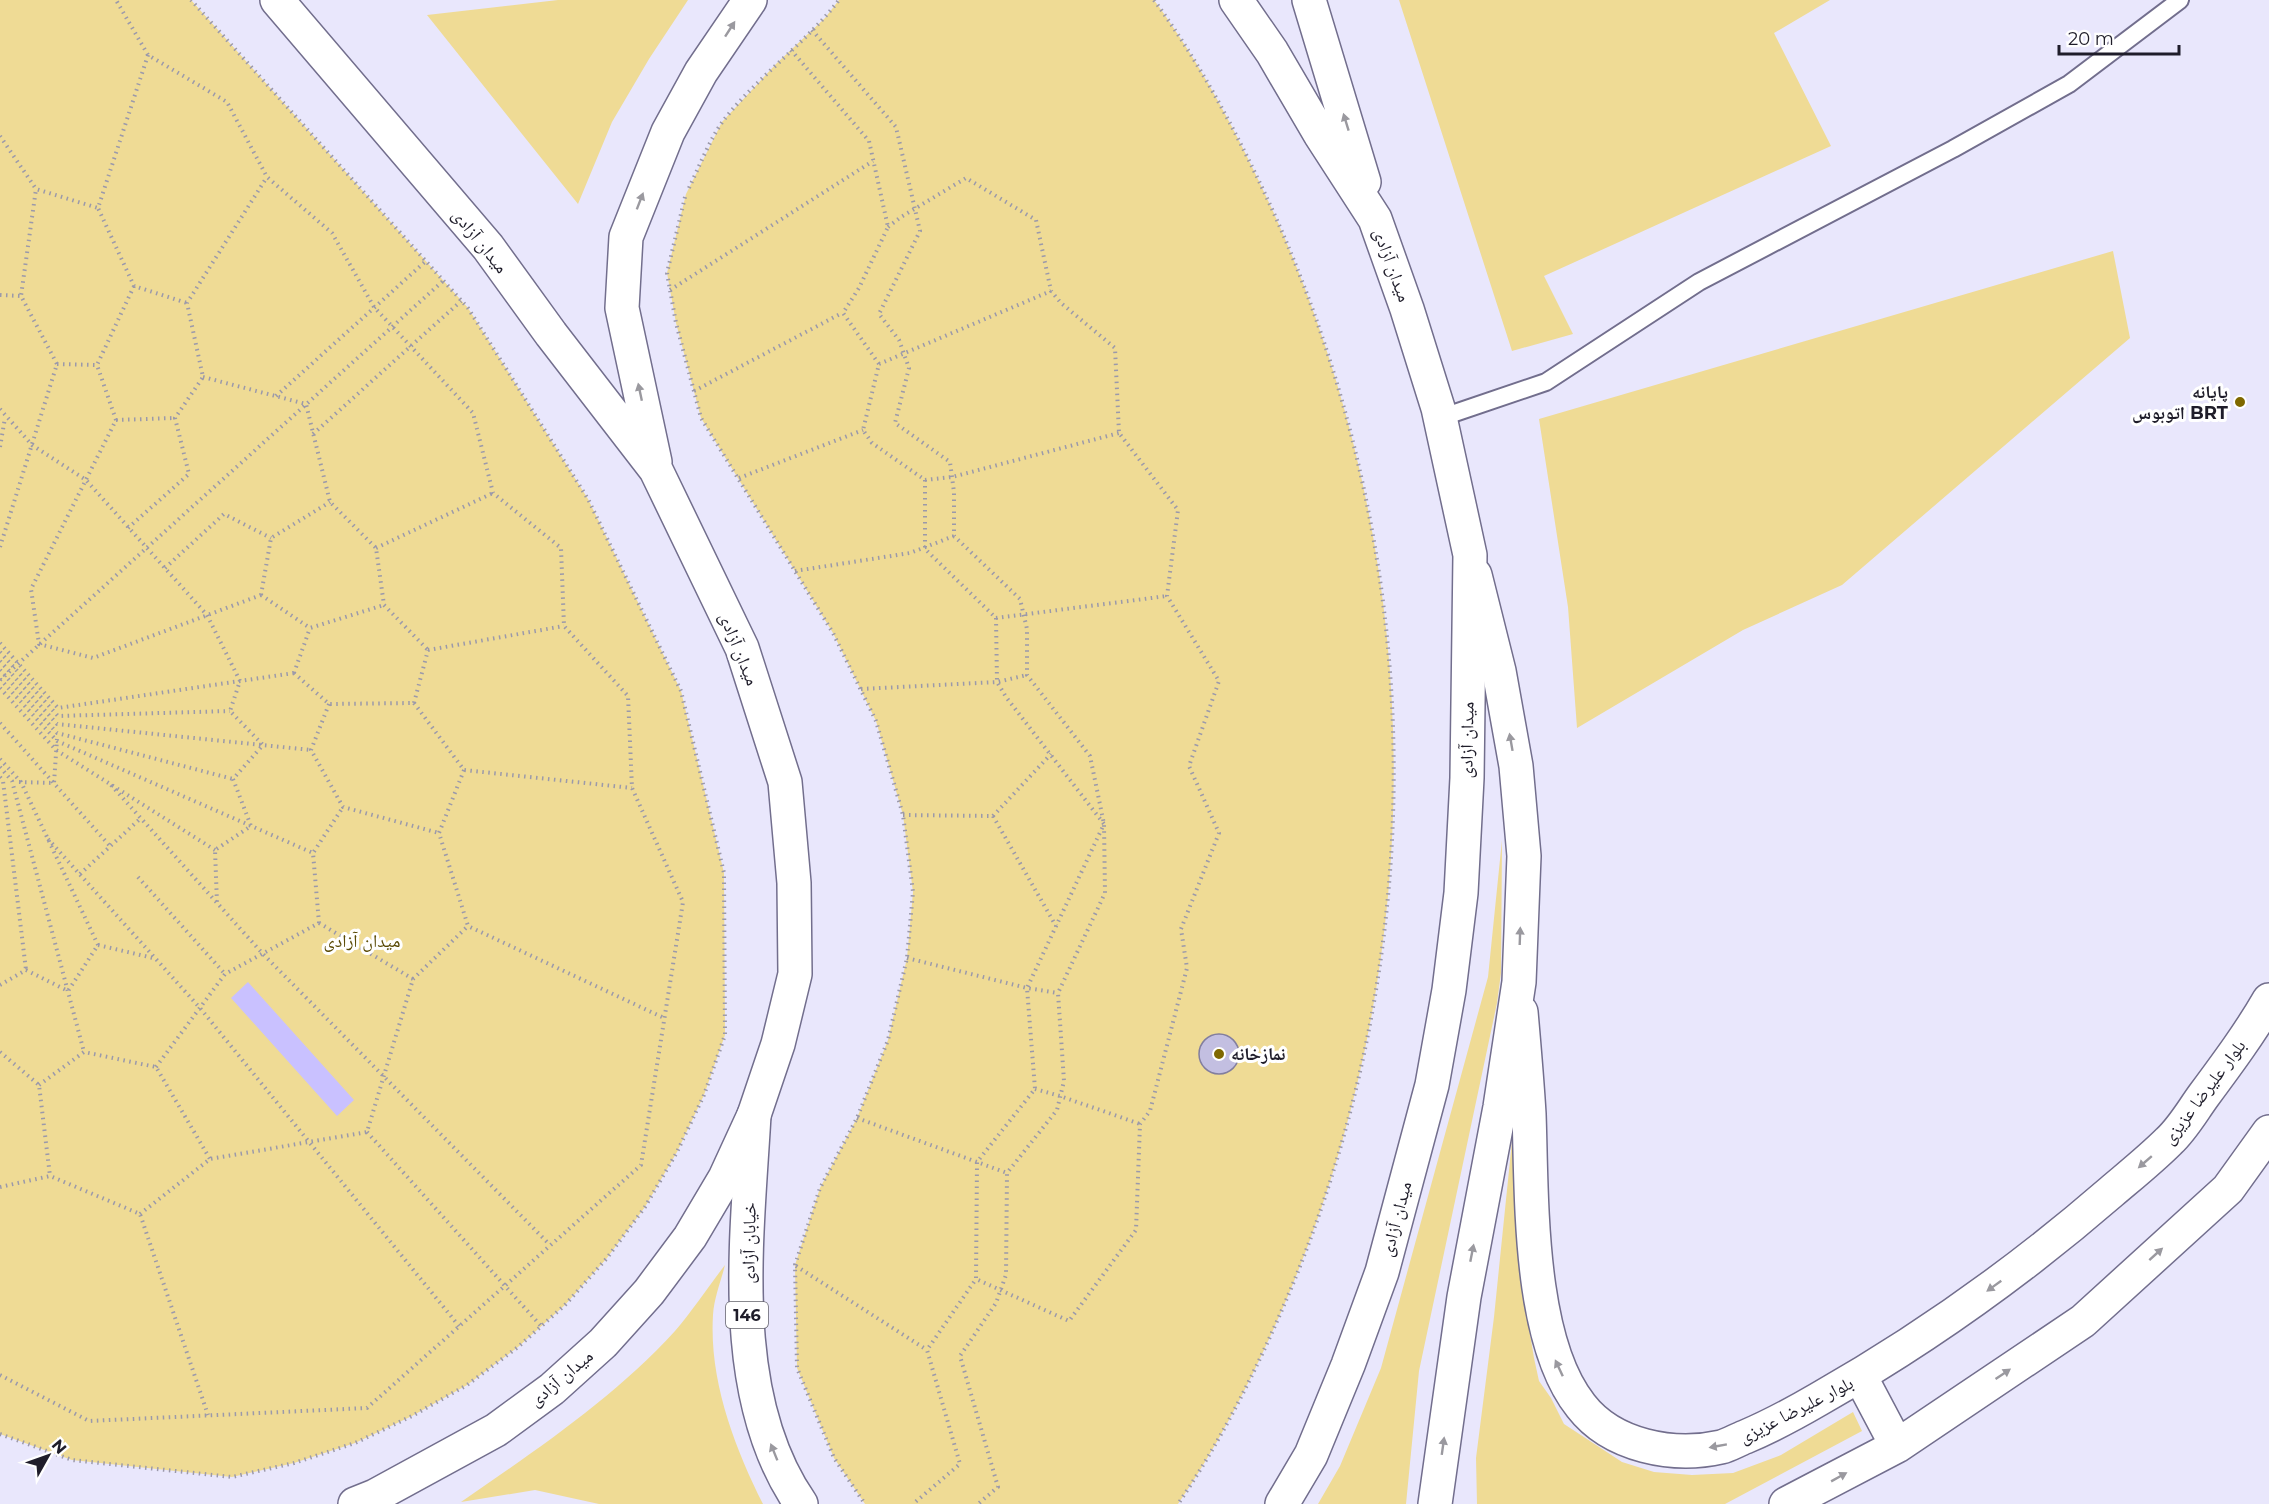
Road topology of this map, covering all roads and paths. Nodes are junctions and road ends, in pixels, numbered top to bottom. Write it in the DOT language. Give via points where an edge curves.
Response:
graph roads {
  1 [pos="116,0"];
  2 [pos="191,0"];
  3 [pos="277,0"];
  4 [pos="750,0"];
  5 [pos="1154,0"];
  6 [pos="1236,0"];
  7 [pos="2180,0"];
  8 [pos="1312,3"];
  9 [pos="812,30"];
  10 [pos="791,50"];
  11 [pos="148,55"];
  12 [pos="0,136"];
  13 [pos="873,161"];
  14 [pos="267,177"];
  15 [pos="36,189"];
  16 [pos="99,208"];
  17 [pos="915,209"];
  18 [pos="1375,219"];
  19 [pos="888,227"];
  20 [pos="426,261"];
  21 [pos="443,281"];
  22 [pos="134,286"];
  23 [pos="670,290"];
  24 [pos="1051,291"];
  25 [pos="0,295"];
  26 [pos="21,297"];
  27 [pos="461,301"];
  28 [pos="188,303"];
  29 [pos="374,307"];
  30 [pos="843,313"];
  31 [pos="393,327"];
  32 [pos="410,347"];
  33 [pos="904,354"];
  34 [pos="57,364"];
  35 [pos="879,364"];
  36 [pos="97,365"];
  37 [pos="203,377"];
  38 [pos="694,391"];
  39 [pos="275,396"];
  40 [pos="306,404"];
  41 [pos="0,409"];
  42 [pos="5,417"];
  43 [pos="175,418"];
  44 [pos="1440,418"];
  45 [pos="116,420"];
  46 [pos="863,430"];
  47 [pos="1119,433"];
  48 [pos="314,435"];
  49 [pos="32,445"];
  50 [pos="0,447"];
  51 [pos="656,470"];
  52 [pos="952,477"];
  53 [pos="739,478"];
  54 [pos="86,480"];
  55 [pos="925,480"];
  56 [pos="493,493"];
  57 [pos="330,502"];
  58 [pos="128,528"];
  59 [pos="954,536"];
  60 [pos="271,538"];
  61 [pos="0,547"];
  62 [pos="147,548"];
  63 [pos="376,548"];
  64 [pos="925,549"];
  65 [pos="1470,555"];
  66 [pos="165,568"];
  67 [pos="795,571"];
  68 [pos="261,595"];
  69 [pos="1167,596"];
  70 [pos="384,605"];
  71 [pos="1023,614"];
  72 [pos="207,615"];
  73 [pos="996,618"];
  74 [pos="564,626"];
  75 [pos="310,628"];
  76 [pos="0,643"];
  77 [pos="39,644"];
  78 [pos="428,650"];
  79 [pos="0,652"];
  80 [pos="0,661"];
  81 [pos="18,663"];
  82 [pos="14,668"];
  83 [pos="0,670"];
  84 [pos="9,671"];
  85 [pos="294,673"];
  86 [pos="5,675"];
  87 [pos="1027,675"];
  88 [pos="0,679"];
  89 [pos="240,681"];
  90 [pos="997,682"];
  91 [pos="0,688"];
  92 [pos="860,689"];
  93 [pos="414,703"];
  94 [pos="328,704"];
  95 [pos="58,708"];
  96 [pos="230,711"];
  97 [pos="58,716"];
  98 [pos="0,723"];
  99 [pos="57,724"];
  100 [pos="57,733"];
  101 [pos="57,741"];
  102 [pos="263,745"];
  103 [pos="56,750"];
  104 [pos="311,750"];
  105 [pos="1051,754"];
  106 [pos="0,759"];
  107 [pos="0,767"];
  108 [pos="464,770"];
  109 [pos="1,779"];
  110 [pos="233,779"];
  111 [pos="12,781"];
  112 [pos="21,782"];
  113 [pos="54,783"];
  114 [pos="111,785"];
  115 [pos="632,788"];
  116 [pos="343,807"];
  117 [pos="903,815"];
  118 [pos="993,816"];
  119 [pos="141,818"];
  120 [pos="1104,824"];
  121 [pos="251,826"];
  122 [pos="439,833"];
  123 [pos="48,839"];
  124 [pos="110,846"];
  125 [pos="215,850"];
  126 [pos="313,853"];
  127 [pos="80,874"];
  128 [pos="138,877"];
  129 [pos="217,903"];
  130 [pos="319,923"];
  131 [pos="468,926"];
  132 [pos="1056,926"];
  133 [pos="98,945"];
  134 [pos="263,954"];
  135 [pos="155,958"];
  136 [pos="907,958"];
  137 [pos="26,970"];
  138 [pos="225,974"];
  139 [pos="413,979"];
  140 [pos="1519,982"];
  141 [pos="0,985"];
  142 [pos="1027,988"];
  143 [pos="68,991"];
  144 [pos="1058,993"];
  145 [pos="2269,1000"];
  146 [pos="200,1008"];
  147 [pos="664,1018"];
  148 [pos="0,1052"];
  149 [pos="84,1052"];
  150 [pos="156,1067"];
  151 [pos="384,1076"];
  152 [pos="39,1084"];
  153 [pos="1035,1089"];
  154 [pos="1060,1095"];
  155 [pos="754,1115"];
  156 [pos="857,1118"];
  157 [pos="1140,1124"];
  158 [pos="367,1132"];
  159 [pos="2269,1132"];
  160 [pos="309,1142"];
  161 [pos="210,1159"];
  162 [pos="977,1162"];
  163 [pos="1007,1173"];
  164 [pos="50,1176"];
  165 [pos="0,1186"];
  166 [pos="140,1214"];
  167 [pos="550,1245"];
  168 [pos="795,1265"];
  169 [pos="976,1279"];
  170 [pos="505,1286"];
  171 [pos="1001,1289"];
  172 [pos="459,1326"];
  173 [pos="542,1326"];
  174 [pos="927,1350"];
  175 [pos="0,1375"];
  176 [pos="1860,1376"];
  177 [pos="208,1415"];
  178 [pos="0,1434"];
  179 [pos="1897,1446"];
  180 [pos="355,1504"];
  181 [pos="801,1504"];
  182 [pos="913,1504"];
  183 [pos="978,1504"];
  184 [pos="1178,1504"];
  185 [pos="1282,1504"];
  186 [pos="1435,1504"];
  187 [pos="1786,1504"];
  1 -- 11 [label="path"];
  2 -- 20 [label="path"];
  3 -- 51 [label="main road, میدان آزادی" via="488,247"];
  51 -- 4 [label="main road, one-way" via="622,308 626,237 668,132 701,72"];
  5 -- 184 [label="path" via="1210,88 1254,169 1325,340 1351,429 1371,519 1385,610 1394,760 1390,887 1379,978 1362,1069 1338,1158 1309,1245 1273,1331 1233,1413"];
  6 -- 18 [label="main road, میدان آزادی"];
  7 -- 44 [label="lane" via="2069,84 1699,282 1546,382"];
  18 -- 8 [label="main road, one-way"];
  9 -- 17 [label="path" via="896,127"];
  10 -- 13 [label="path" via="868,141"];
  11 -- 14 [label="path" via="227,102"];
  11 -- 16 [label="path"];
  12 -- 15 [label="path"];
  13 -- 19 [label="path"];
  13 -- 23 [label="path"];
  14 -- 28 [label="path"];
  14 -- 29 [label="path" via="332,233"];
  15 -- 16 [label="path"];
  15 -- 26 [label="path"];
  16 -- 22 [label="path"];
  17 -- 19 [label="path"];
  17 -- 24 [label="path" via="966,178 1036,220"];
  17 -- 33 [label="path" via="920,231 879,314 899,340"];
  18 -- 44 [label="main road, میدان آزادی"];
  19 -- 30 [label="path"];
  20 -- 21 [label="path"];
  20 -- 29 [label="path"];
  21 -- 27 [label="path"];
  21 -- 31 [label="path"];
  22 -- 28 [label="path"];
  22 -- 36 [label="path"];
  24 -- 33 [label="path"];
  24 -- 47 [label="path" via="1115,348"];
  25 -- 26 [label="path"];
  26 -- 34 [label="path"];
  27 -- 32 [label="path"];
  27 -- 173 [label="path" via="588,499 681,691 724,873 724,1035 704,1095 645,1207 607,1258"];
  28 -- 37 [label="path"];
  29 -- 31 [label="path"];
  29 -- 39 [label="path"];
  30 -- 35 [label="path"];
  30 -- 38 [label="path"];
  31 -- 32 [label="path"];
  31 -- 40 [label="path"];
  32 -- 48 [label="path"];
  32 -- 56 [label="path" via="473,413"];
  33 -- 35 [label="path"];
  33 -- 52 [label="path" via="909,368 896,423 950,462"];
  34 -- 36 [label="path"];
  34 -- 49 [label="path"];
  35 -- 46 [label="path"];
  36 -- 45 [label="path"];
  37 -- 39 [label="path"];
  37 -- 43 [label="path"];
  39 -- 40 [label="path"];
  40 -- 48 [label="path"];
  40 -- 62 [label="path"];
  41 -- 42 [label="path"];
  42 -- 49 [label="path"];
  42 -- 50 [label="path"];
  43 -- 45 [label="path"];
  43 -- 58 [label="path" via="189,474"];
  44 -- 65 [label="main road, میدان آزادی"];
  45 -- 54 [label="path"];
  46 -- 53 [label="path"];
  46 -- 55 [label="path" via="872,443"];
  47 -- 52 [label="path"];
  47 -- 69 [label="path" via="1178,510"];
  48 -- 57 [label="path"];
  49 -- 54 [label="path"];
  49 -- 61 [label="path"];
  51 -- 155 [label="main road, میدان آزادی" via="742,648 785,782 794,883 795,974 778,1044"];
  52 -- 55 [label="path"];
  52 -- 59 [label="path"];
  54 -- 58 [label="path"];
  54 -- 77 [label="path" via="31,589"];
  55 -- 64 [label="path"];
  56 -- 63 [label="path"];
  56 -- 74 [label="path" via="561,548"];
  57 -- 60 [label="path"];
  57 -- 63 [label="path"];
  58 -- 62 [label="path"];
  59 -- 64 [label="path"];
  59 -- 71 [label="path" via="1020,599"];
  60 -- 66 [label="path" via="224,514"];
  60 -- 68 [label="path"];
  62 -- 66 [label="path"];
  62 -- 77 [label="path"];
  63 -- 70 [label="path"];
  64 -- 67 [label="path"];
  64 -- 73 [label="path"];
  140 -- 65 [label="main road, one-way" via="1524,856 1516,766 1499,671"];
  65 -- 185 [label="main road, میدان آزادی" via="1461,893 1432,1085 1375,1292 1311,1455"];
  66 -- 72 [label="path"];
  68 -- 72 [label="path"];
  68 -- 75 [label="path"];
  69 -- 71 [label="path"];
  69 -- 157 [label="path" via="1219,681 1189,766 1219,833 1181,929 1186,968 1150,1112"];
  70 -- 75 [label="path"];
  70 -- 78 [label="path"];
  71 -- 73 [label="path"];
  71 -- 87 [label="path" via="1027,629"];
  72 -- 77 [label="path" via="93,658"];
  72 -- 89 [label="path"];
  73 -- 90 [label="path"];
  74 -- 78 [label="path"];
  74 -- 115 [label="path" via="628,696"];
  75 -- 85 [label="path"];
  76 -- 81 [label="path"];
  77 -- 81 [label="path"];
  78 -- 93 [label="path"];
  79 -- 82 [label="path"];
  80 -- 84 [label="path"];
  81 -- 82 [label="path"];
  81 -- 95 [label="path"];
  82 -- 84 [label="path"];
  82 -- 97 [label="path"];
  83 -- 86 [label="path"];
  84 -- 86 [label="path"];
  84 -- 99 [label="path"];
  85 -- 89 [label="path"];
  85 -- 94 [label="path"];
  86 -- 88 [label="path"];
  86 -- 100 [label="path"];
  87 -- 90 [label="path"];
  87 -- 120 [label="path" via="1090,756"];
  88 -- 101 [label="path"];
  89 -- 95 [label="path"];
  89 -- 96 [label="path"];
  90 -- 92 [label="path"];
  90 -- 105 [label="path"];
  91 -- 103 [label="path"];
  93 -- 94 [label="path"];
  93 -- 108 [label="path"];
  94 -- 104 [label="path"];
  95 -- 97 [label="path"];
  96 -- 97 [label="path"];
  96 -- 102 [label="path"];
  97 -- 99 [label="path"];
  98 -- 113 [label="path"];
  99 -- 100 [label="path"];
  99 -- 102 [label="path"];
  100 -- 101 [label="path"];
  100 -- 110 [label="path"];
  101 -- 103 [label="path"];
  101 -- 121 [label="path"];
  102 -- 104 [label="path"];
  102 -- 110 [label="path"];
  103 -- 113 [label="path"];
  103 -- 114 [label="path"];
  104 -- 116 [label="path"];
  105 -- 118 [label="path"];
  105 -- 120 [label="path"];
  106 -- 112 [label="path"];
  107 -- 111 [label="path"];
  108 -- 115 [label="path"];
  108 -- 122 [label="path"];
  109 -- 111 [label="path"];
  109 -- 137 [label="path"];
  110 -- 121 [label="path"];
  111 -- 112 [label="path"];
  111 -- 143 [label="path"];
  112 -- 113 [label="path"];
  112 -- 123 [label="path"];
  113 -- 124 [label="path"];
  114 -- 119 [label="path"];
  114 -- 125 [label="path"];
  115 -- 147 [label="path" via="683,902"];
  116 -- 122 [label="path"];
  116 -- 126 [label="path"];
  117 -- 118 [label="path"];
  118 -- 132 [label="path"];
  119 -- 124 [label="path"];
  119 -- 129 [label="path"];
  120 -- 132 [label="path"];
  120 -- 144 [label="path" via="1105,893"];
  121 -- 125 [label="path"];
  121 -- 126 [label="path"];
  122 -- 131 [label="path"];
  123 -- 127 [label="path"];
  123 -- 133 [label="path"];
  124 -- 127 [label="path"];
  125 -- 129 [label="path"];
  126 -- 130 [label="path"];
  127 -- 135 [label="path"];
  128 -- 138 [label="path"];
  129 -- 134 [label="path"];
  130 -- 134 [label="path"];
  130 -- 139 [label="path"];
  131 -- 139 [label="path"];
  131 -- 147 [label="path"];
  132 -- 142 [label="path"];
  133 -- 135 [label="path"];
  133 -- 143 [label="path"];
  134 -- 138 [label="path"];
  134 -- 151 [label="path"];
  135 -- 146 [label="path"];
  136 -- 142 [label="path"];
  137 -- 141 [label="path"];
  137 -- 143 [label="path"];
  138 -- 146 [label="path"];
  139 -- 151 [label="path"];
  176 -- 140 [label="main road, بلوار علیرضا عزیزی, one-way" via="1775,1424 1723,1447 1687,1450 1638,1445 1606,1431 1582,1408 1555,1361 1542,1303 1533,1220"];
  186 -- 140 [label="main road, one-way" via="1464,1297"];
  142 -- 144 [label="path"];
  142 -- 153 [label="path"];
  143 -- 149 [label="path"];
  144 -- 154 [label="path" via="1064,1081"];
  145 -- 176 [label="main road, بلوار علیرضا عزیزی, one-way" via="2172,1139 2010,1274"];
  146 -- 150 [label="path"];
  146 -- 160 [label="path"];
  147 -- 167 [label="path" via="641,1166"];
  148 -- 152 [label="path"];
  149 -- 150 [label="path"];
  149 -- 152 [label="path"];
  150 -- 161 [label="path"];
  151 -- 158 [label="path"];
  151 -- 167 [label="path"];
  152 -- 164 [label="path"];
  153 -- 154 [label="path"];
  153 -- 162 [label="path"];
  154 -- 157 [label="path"];
  154 -- 163 [label="path" via="1057,1110"];
  155 -- 180 [label="main road, میدان آزادی" via="725,1178 690,1237 649,1292 603,1343 552,1389 496,1430 396,1486"];
  181 -- 155 [label="main road, خیابان آزادی / 146, one-way" via="786,1483 764,1427 751,1377 747,1237"];
  156 -- 162 [label="path"];
  157 -- 171 [label="path" via="1136,1230 1069,1321"];
  158 -- 160 [label="path"];
  158 -- 170 [label="path"];
  179 -- 159 [label="main road, one-way" via="2082,1321 2228,1189"];
  160 -- 161 [label="path"];
  160 -- 172 [label="path"];
  161 -- 166 [label="path"];
  162 -- 163 [label="path"];
  162 -- 169 [label="path"];
  163 -- 171 [label="path" via="1006,1275"];
  164 -- 165 [label="path"];
  164 -- 166 [label="path"];
  166 -- 177 [label="path"];
  167 -- 170 [label="path"];
  168 -- 174 [label="path"];
  169 -- 171 [label="path"];
  169 -- 174 [label="path"];
  170 -- 172 [label="path"];
  170 -- 173 [label="path"];
  171 -- 183 [label="path" via="996,1303 960,1356 998,1487"];
  172 -- 177 [label="path" via="367,1408"];
  173 -- 178 [label="path" via="467,1384 412,1416 355,1443 294,1463 232,1477 72,1460"];
  174 -- 182 [label="path" via="960,1464"];
  175 -- 177 [label="path" via="89,1421"];
  176 -- 179 [label="main road"];
  187 -- 179 [label="main road, one-way"];
}
